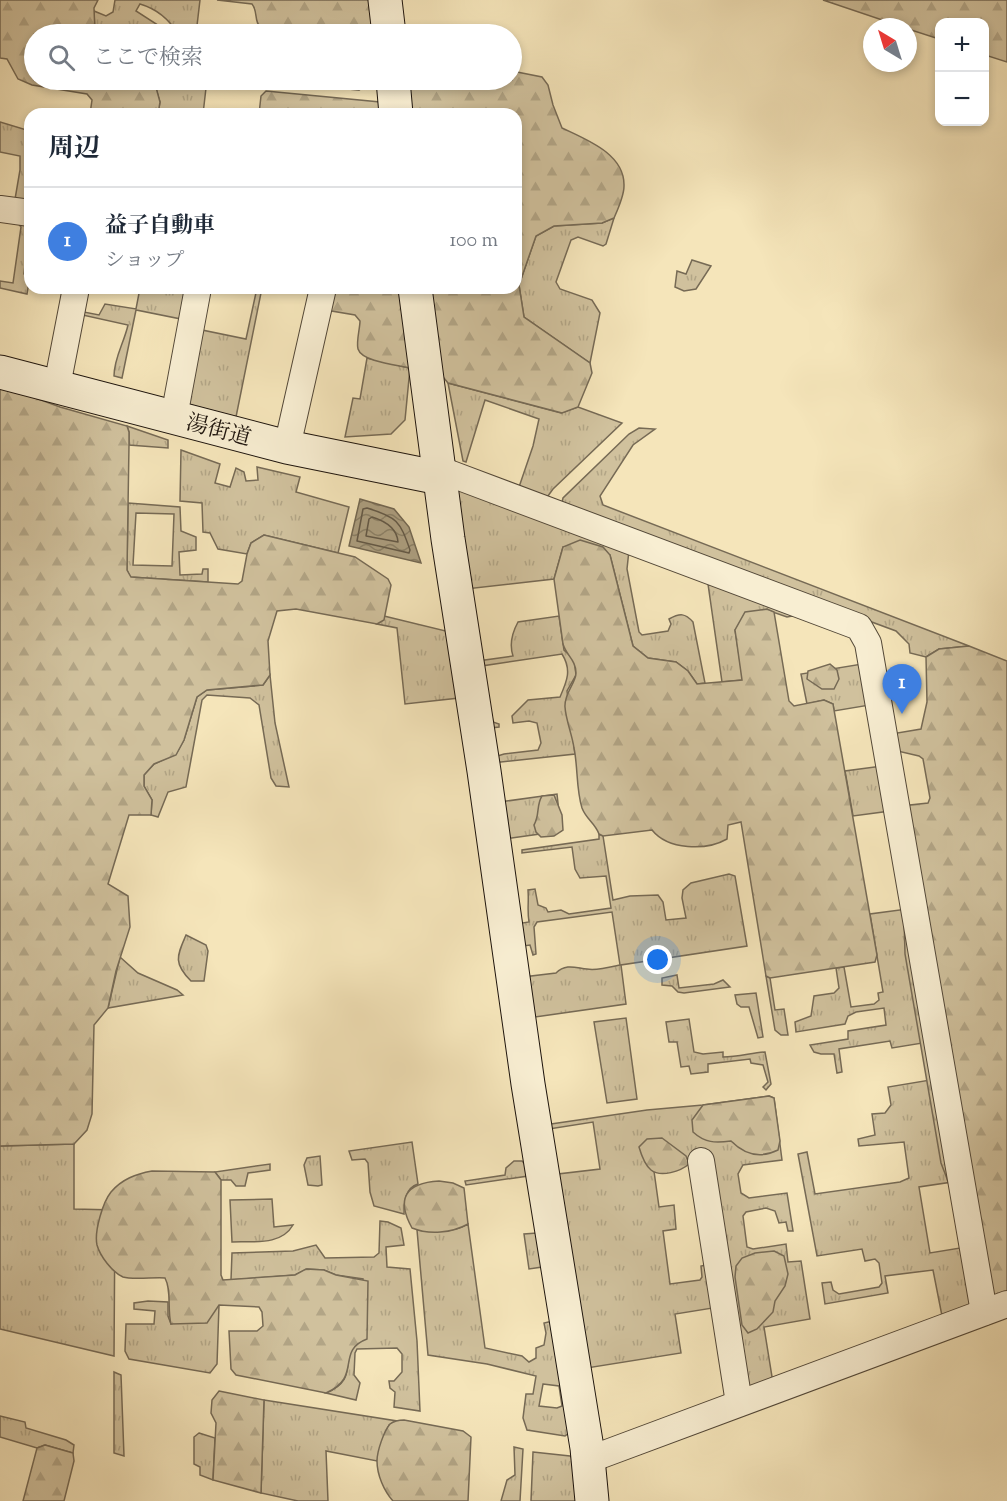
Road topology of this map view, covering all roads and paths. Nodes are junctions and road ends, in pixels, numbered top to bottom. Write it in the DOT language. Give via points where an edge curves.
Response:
graph roads {
  1 [pos="385,0"];
  2 [pos="387,24"];
  3 [pos="394,90"];
  4 [pos="395,108"];
  5 [pos="0,209"];
  6 [pos="24,212"];
  7 [pos="75,294"];
  8 [pos="197,294"];
  9 [pos="322,294"];
  10 [pos="416,294"];
  11 [pos="0,372"];
  12 [pos="57,386"];
  13 [pos="174,417"];
  14 [pos="287,447"];
  15 [pos="439,473"];
  16 [pos="701,1161"];
  17 [pos="995,1308"];
  18 [pos="739,1403"];
  19 [pos="588,1460"];
  20 [pos="592,1501"];
  1 -- 2 [label="street"];
  3 -- 4 [label="street"];
  5 -- 6 [label="street"];
  7 -- 12 [label="street"];
  8 -- 13 [label="street"];
  9 -- 14 [label="street"];
  10 -- 15 [label="street"];
  11 -- 12 [label="street, 湯街道"];
  12 -- 13 [label="street, 湯街道"];
  13 -- 14 [label="street, 湯街道"];
  14 -- 15 [label="street, 湯街道"];
  15 -- 17 [label="street" via="859,627 868,643"];
  15 -- 19 [label="street" via="528,1084"];
  16 -- 18 [label="street"];
  17 -- 18 [label="street"];
  18 -- 19 [label="street"];
  19 -- 20 [label="street"];
}
